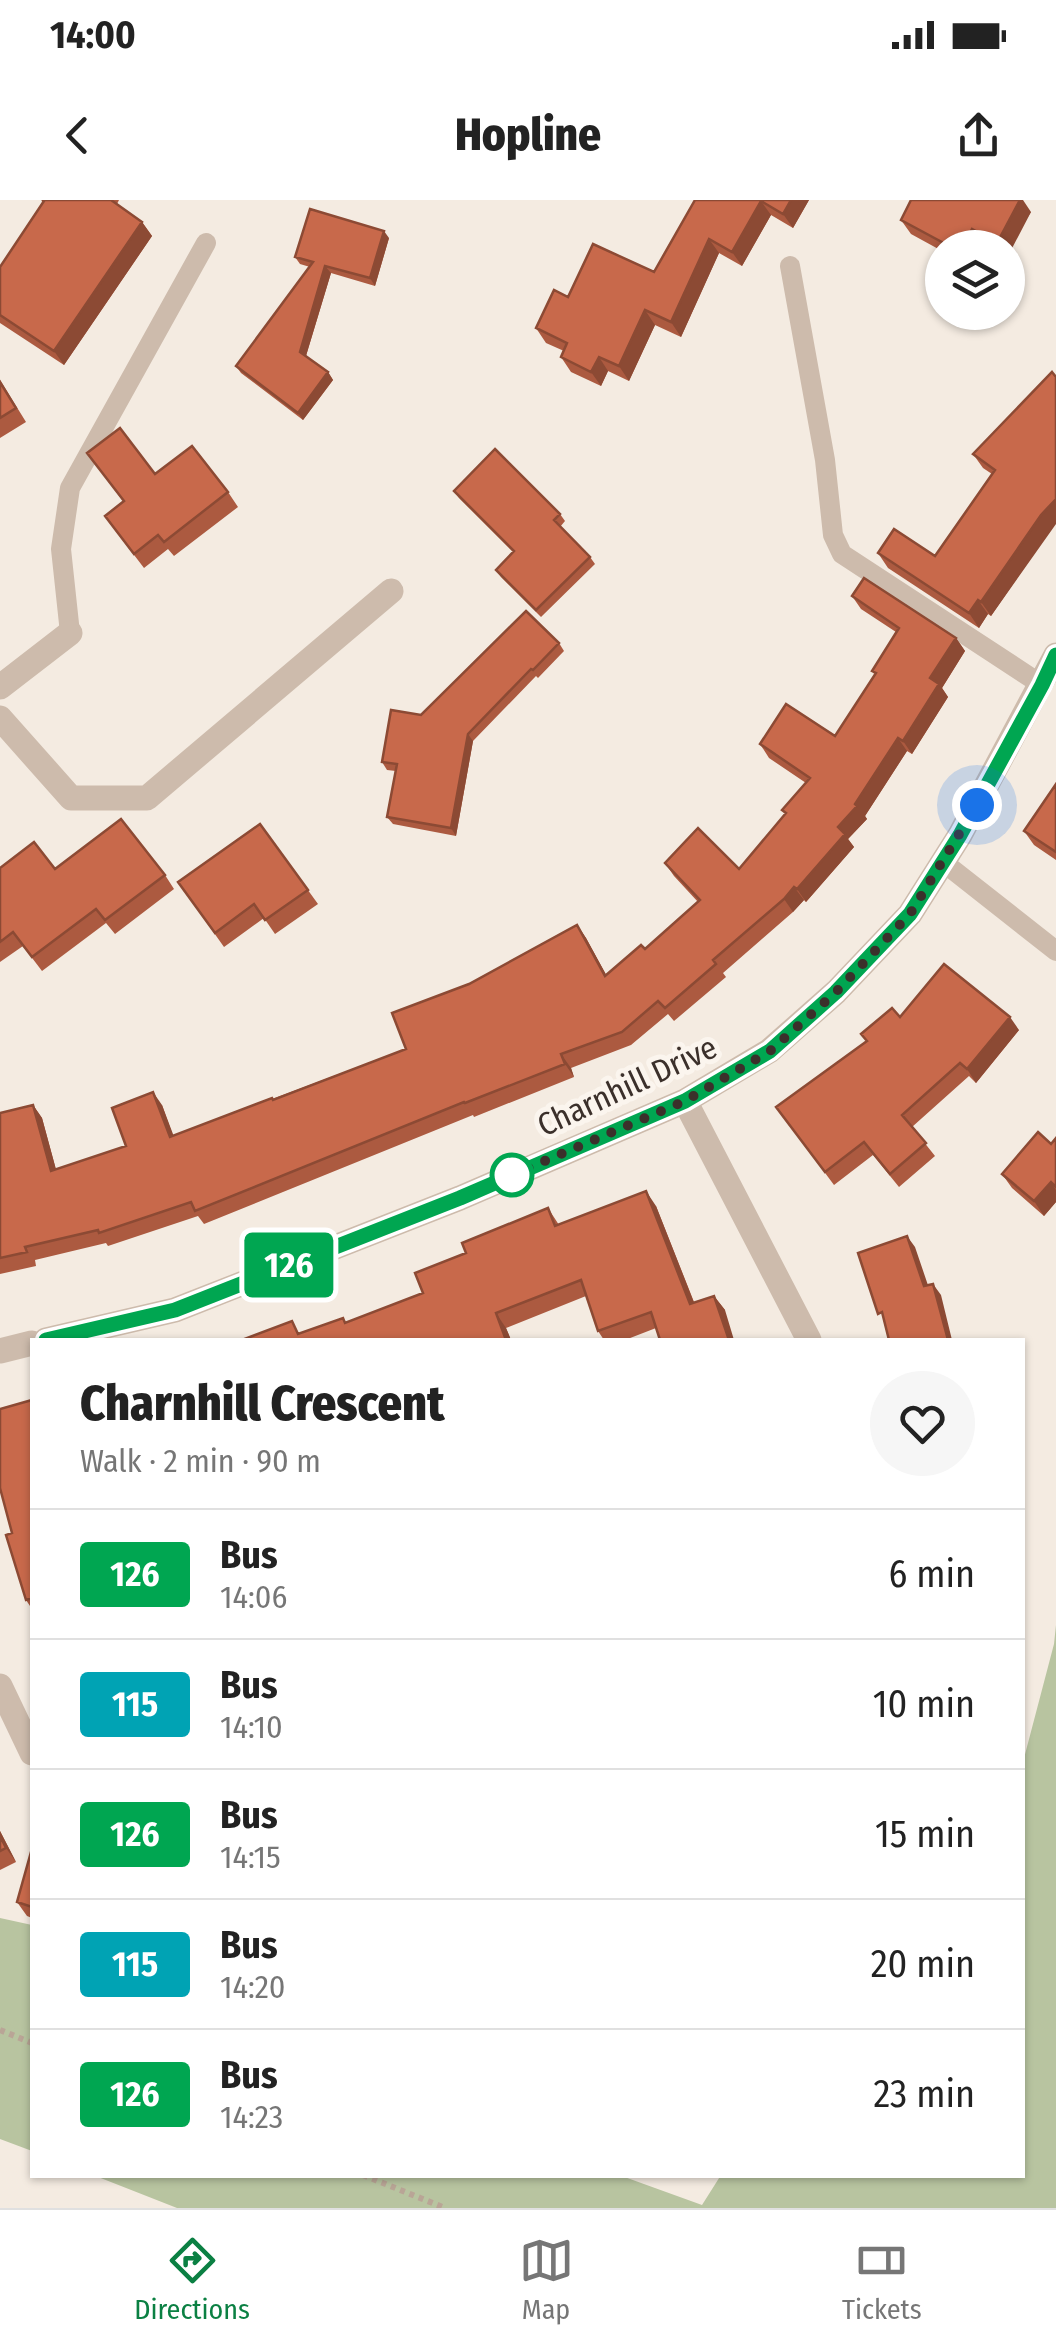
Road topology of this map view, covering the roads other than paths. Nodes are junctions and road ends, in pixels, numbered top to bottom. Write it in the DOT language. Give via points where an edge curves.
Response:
graph roads {
  1 [pos="206,244"];
  2 [pos="790,266"];
  3 [pos="391,591"];
  4 [pos="70,633"];
  5 [pos="1056,655"];
  6 [pos="1042,685"];
  7 [pos="0,688"];
  8 [pos="0,718"];
  9 [pos="943,862"];
  10 [pos="1056,951"];
  11 [pos="685,1101"];
  12 [pos="55,1338"];
  13 [pos="809,1338"];
  14 [pos="30,1344"];
  15 [pos="0,1351"];
  16 [pos="0,1686"];
  17 [pos="30,1748"];
  1 -- 4 [label="lane" via="70,488 61,549"];
  2 -- 6 [label="lane" via="842,554"];
  3 -- 8 [label="street" via="147,798 71,798"];
  4 -- 7 [label="street"];
  5 -- 6 [label="street, Charnhill Drive"];
  6 -- 9 [label="street, Charnhill Drive"];
  9 -- 10 [label="lane"];
  9 -- 11 [label="street, Charnhill Drive" via="910,914 836,992 770,1051"];
  11 -- 12 [label="street, Charnhill Drive" via="175,1310"];
  11 -- 13 [label="street"];
  14 -- 15 [label="street"];
  16 -- 17 [label="street"];
}
